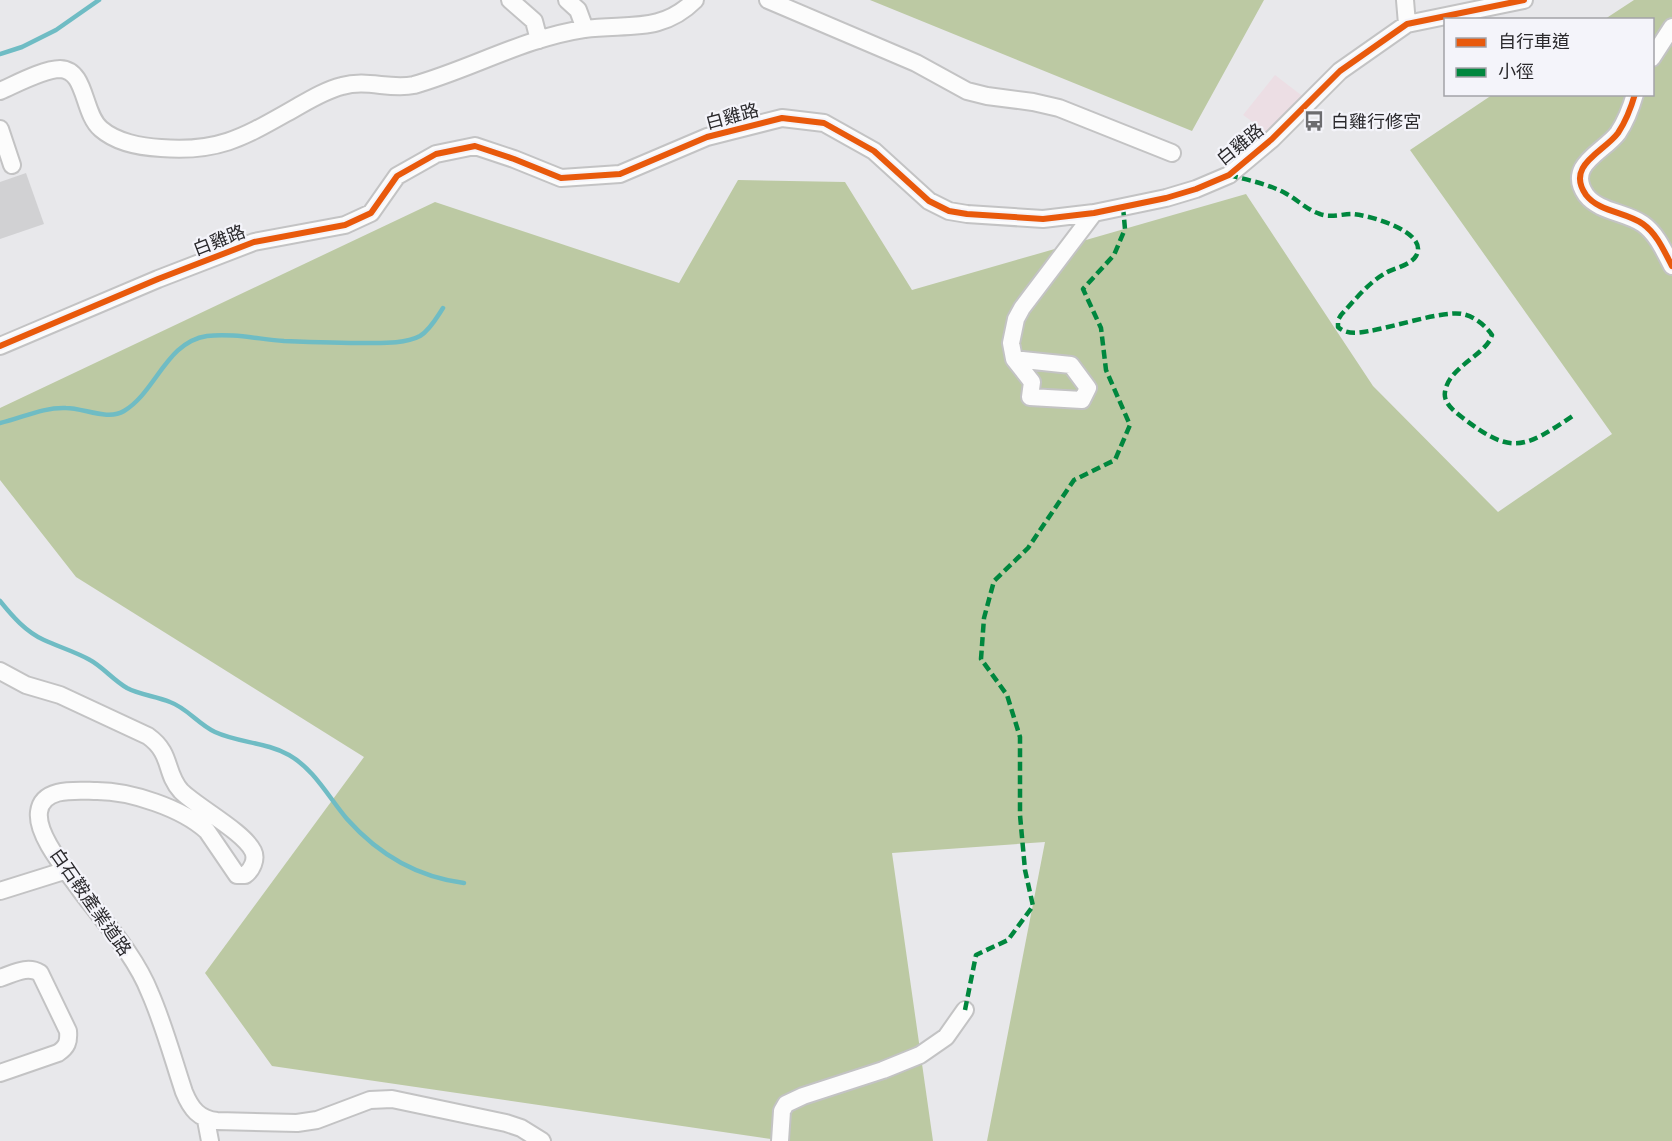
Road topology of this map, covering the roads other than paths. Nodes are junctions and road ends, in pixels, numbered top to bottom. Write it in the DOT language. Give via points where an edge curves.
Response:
graph roads {
  1 [pos="510,0"];
  2 [pos="567,0"];
  3 [pos="695,0"];
  4 [pos="768,0"];
  5 [pos="1406,0"];
  6 [pos="1524,0"];
  7 [pos="1407,24"];
  8 [pos="1672,27"];
  9 [pos="585,29"];
  10 [pos="539,40"];
  11 [pos="1654,56"];
  12 [pos="0,91"];
  13 [pos="1634,96"];
  14 [pos="0,129"];
  15 [pos="1172,153"];
  16 [pos="12,165"];
  17 [pos="1094,213"];
  18 [pos="1672,266"];
  19 [pos="0,346"];
  20 [pos="1014,358"];
  21 [pos="0,671"];
  22 [pos="67,870"];
  23 [pos="0,891"];
  24 [pos="0,978"];
  25 [pos="965,1010"];
  26 [pos="0,1073"];
  27 [pos="206,1120"];
  28 [pos="210,1141"];
  29 [pos="542,1141"];
  30 [pos="780,1141"];
  1 -- 10 [label="street" via="534,21"];
  2 -- 9 [label="street" via="578,10"];
  3 -- 9 [label="street" via="681,13 659,23"];
  4 -- 15 [label="street" via="916,63 967,91 1059,108"];
  5 -- 7 [label="street"];
  6 -- 7 [label="street"];
  7 -- 17 [label="street, 白雞路" via="1340,71 1272,139 1229,175 1166,198"];
  8 -- 11 [label="street"];
  9 -- 10 [label="street"];
  10 -- 12 [label="street" via="414,86 341,86 241,138 203,148 160,148 110,135 90,116 77,77 70,71 48,72"];
  13 -- 18 [label="street" via="1619,131 1583,166 1580,182 1589,199 1649,229"];
  14 -- 16 [label="street"];
  17 -- 19 [label="street, 白雞路" via="1043,219 949,210 929,201 874,151 824,123 782,118 707,137 620,174 561,178 476,147 436,154 398,176 371,213 345,225 254,242"];
  17 -- 20 [label="street" via="1022,308 1012,332"];
  21 -- 22 [label="street, 白石鞍產業道路" via="153,740 164,753 180,790 243,839 255,858 249,872 241,876 234,872 207,831 183,814 105,791 62,792 46,798 39,820"];
  22 -- 23 [label="street"];
  22 -- 27 [label="street, 白石鞍產業道路" via="131,957 150,991 189,1104"];
  24 -- 26 [label="street" via="33,969 40,973 69,1040 58,1053"];
  25 -- 30 [label="street" via="946,1037 920,1055 883,1071 793,1099 782,1111"];
  27 -- 28 [label="street"];
  27 -- 29 [label="street" via="297,1123 318,1120 370,1100 392,1099 506,1123"];
}
